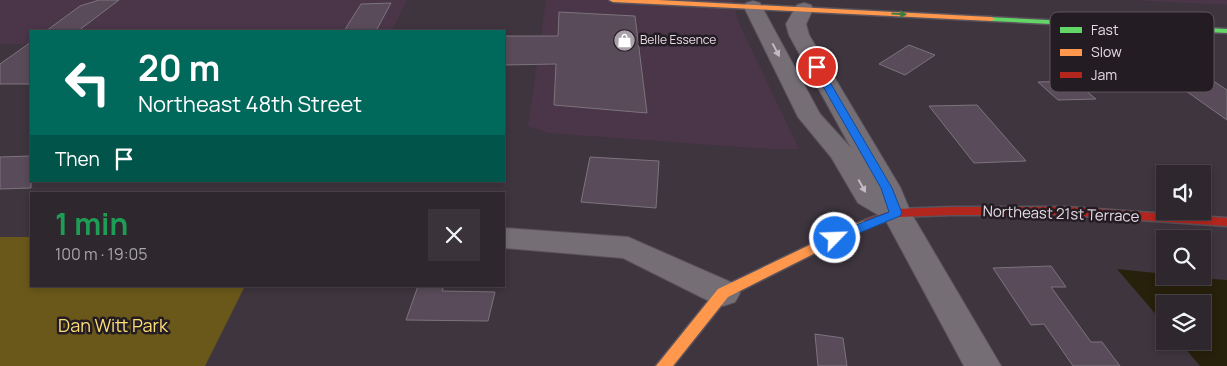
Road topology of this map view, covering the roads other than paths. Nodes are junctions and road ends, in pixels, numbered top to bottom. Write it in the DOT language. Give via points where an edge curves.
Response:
graph roads {
  1 [pos="613,0"];
  2 [pos="880,2"];
  3 [pos="753,6"];
  4 [pos="804,9"];
  5 [pos="833,10"];
  6 [pos="1050,22"];
  7 [pos="1214,30"];
  8 [pos="1227,31"];
  9 [pos="896,213"];
  10 [pos="1227,222"];
  11 [pos="505,238"];
  12 [pos="723,292"];
  13 [pos="664,366"];
  14 [pos="982,366"];
  1 -- 3 [label="main road"];
  2 -- 5 [label="main road"];
  3 -- 4 [label="main road"];
  3 -- 9 [label="street, one-way" via="810,117 842,154 868,197"];
  4 -- 5 [label="main road"];
  4 -- 9 [label="street" via="796,24 798,35 886,188"];
  5 -- 6 [label="main road, one-way"];
  7 -- 8 [label="main road, one-way"];
  9 -- 10 [label="main road, Northeast 21st Terrace" via="1067,211"];
  9 -- 12 [label="main road, Northeast 21st Terrace" via="851,230"];
  9 -- 14 [label="street"];
  11 -- 12 [label="street" via="628,248"];
  12 -- 13 [label="main road"];
}
